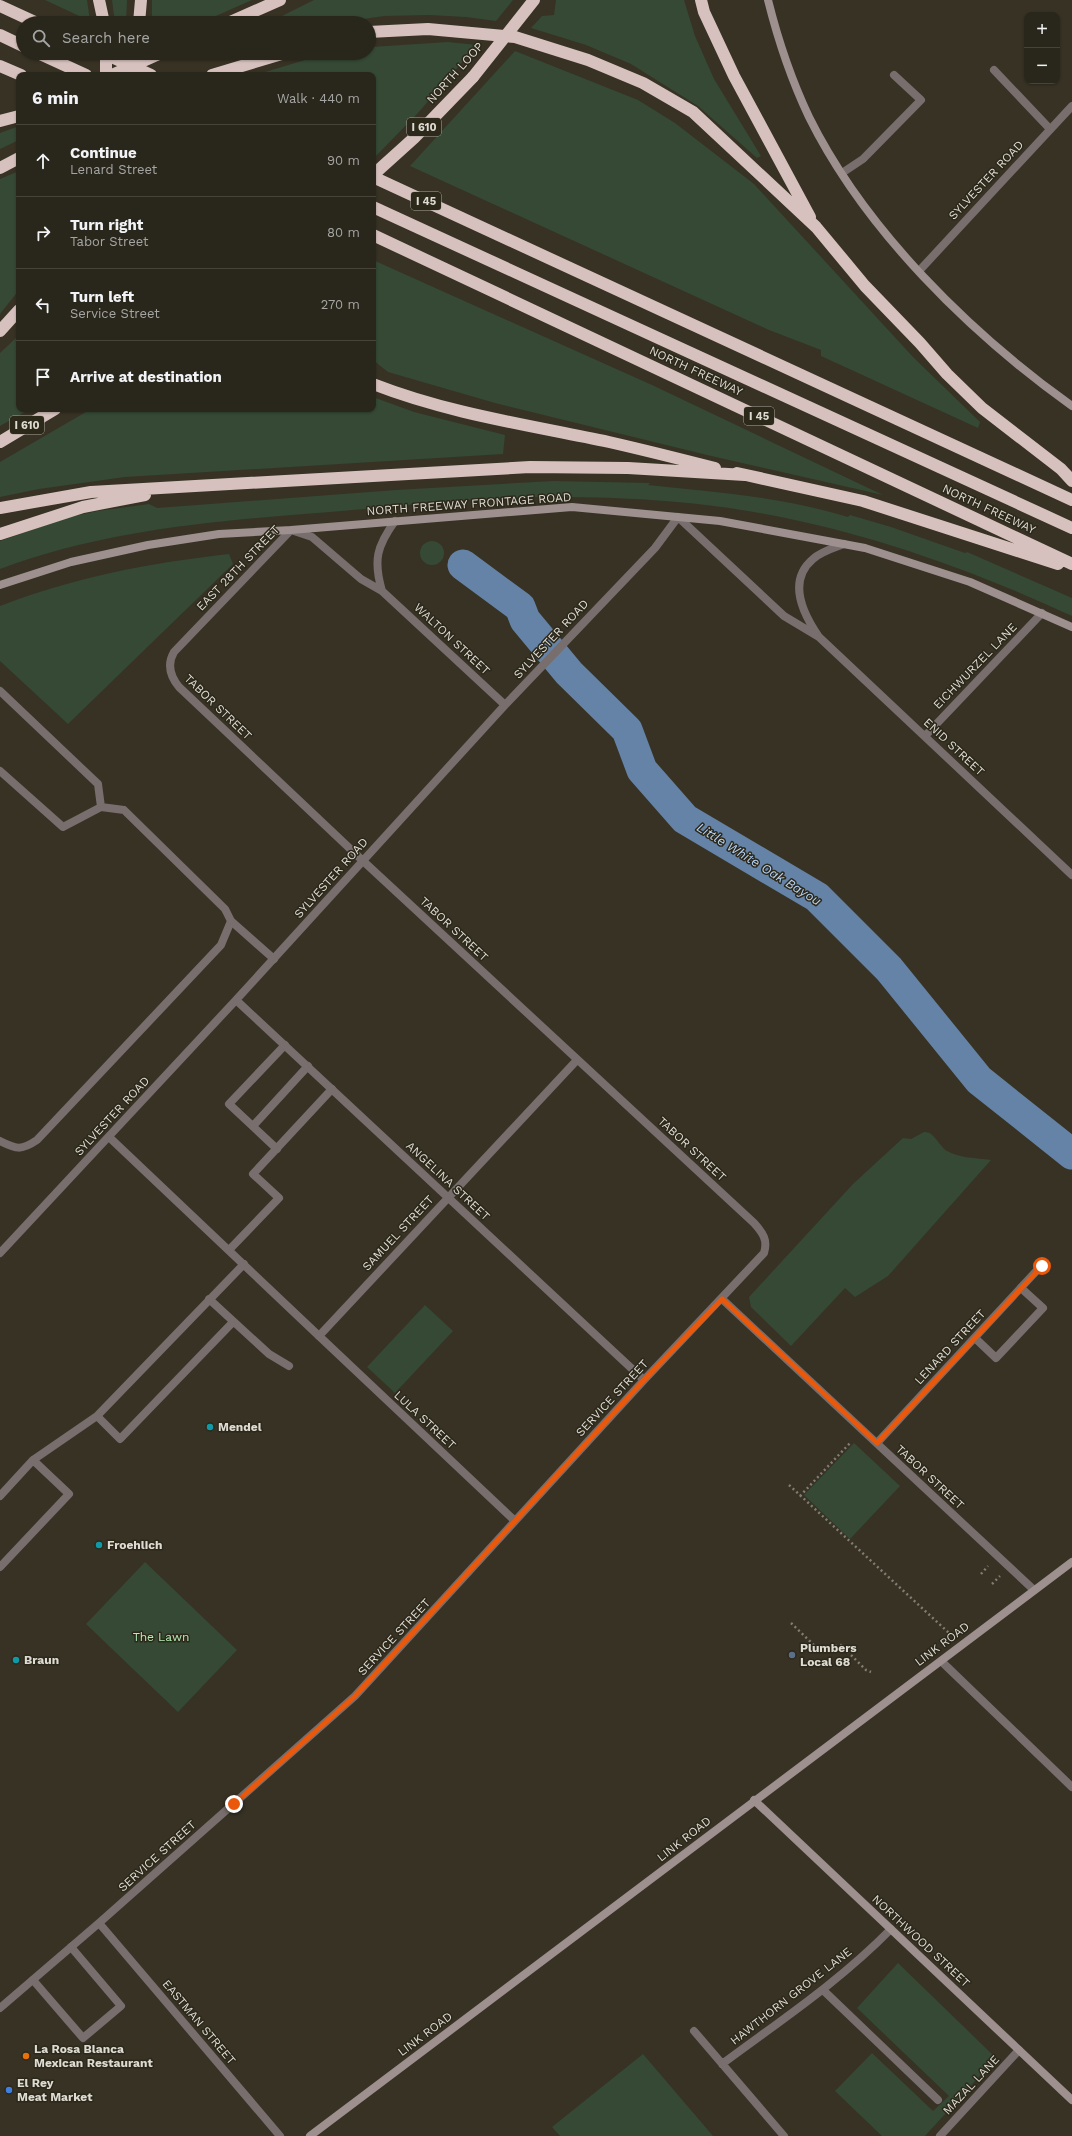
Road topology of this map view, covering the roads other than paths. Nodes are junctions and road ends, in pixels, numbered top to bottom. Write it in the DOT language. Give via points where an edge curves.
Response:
graph roads {
  1 [pos="99,0"];
  2 [pos="141,0"];
  3 [pos="280,0"];
  4 [pos="534,0"];
  5 [pos="701,0"];
  6 [pos="768,0"];
  7 [pos="0,6"];
  8 [pos="22,16"];
  9 [pos="102,16"];
  10 [pos="140,16"];
  11 [pos="244,16"];
  12 [pos="376,32"];
  13 [pos="0,36"];
  14 [pos="16,43"];
  15 [pos="53,60"];
  16 [pos="106,60"];
  17 [pos="118,60"];
  18 [pos="140,60"];
  19 [pos="145,60"];
  20 [pos="262,60"];
  21 [pos="0,66"];
  22 [pos="994,70"];
  23 [pos="79,72"];
  24 [pos="106,72"];
  25 [pos="119,72"];
  26 [pos="140,72"];
  27 [pos="144,72"];
  28 [pos="222,72"];
  29 [pos="16,73"];
  30 [pos="894,75"];
  31 [pos="1072,106"];
  32 [pos="16,117"];
  33 [pos="0,121"];
  34 [pos="1050,129"];
  35 [pos="16,160"];
  36 [pos="0,168"];
  37 [pos="842,172"];
  38 [pos="376,173"];
  39 [pos="376,177"];
  40 [pos="376,208"];
  41 [pos="816,227"];
  42 [pos="376,236"];
  43 [pos="920,271"];
  44 [pos="16,313"];
  45 [pos="0,331"];
  46 [pos="376,385"];
  47 [pos="1072,406"];
  48 [pos="50,412"];
  49 [pos="0,442"];
  50 [pos="745,475"];
  51 [pos="1072,481"];
  52 [pos="186,487"];
  53 [pos="1072,500"];
  54 [pos="0,508"];
  55 [pos="678,517"];
  56 [pos="395,521"];
  57 [pos="1072,528"];
  58 [pos="291,530"];
  59 [pos="0,534"];
  60 [pos="844,544"];
  61 [pos="1072,564"];
  62 [pos="1072,569"];
  63 [pos="0,585"];
  64 [pos="382,591"];
  65 [pos="1042,613"];
  66 [pos="202,622"];
  67 [pos="1072,627"];
  68 [pos="819,637"];
  69 [pos="0,691"];
  70 [pos="505,705"];
  71 [pos="925,736"];
  72 [pos="0,771"];
  73 [pos="101,806"];
  74 [pos="362,860"];
  75 [pos="1072,875"];
  76 [pos="231,921"];
  77 [pos="274,959"];
  78 [pos="236,1000"];
  79 [pos="285,1045"];
  80 [pos="577,1060"];
  81 [pos="308,1066"];
  82 [pos="332,1089"];
  83 [pos="253,1126"];
  84 [pos="109,1137"];
  85 [pos="0,1142"];
  86 [pos="277,1148"];
  87 [pos="447,1197"];
  88 [pos="766,1244"];
  89 [pos="229,1250"];
  90 [pos="0,1253"];
  91 [pos="244,1264"];
  92 [pos="1042,1266"];
  93 [pos="1021,1288"];
  94 [pos="209,1299"];
  95 [pos="722,1299"];
  96 [pos="233,1322"];
  97 [pos="319,1336"];
  98 [pos="975,1338"];
  99 [pos="289,1366"];
  100 [pos="644,1380"];
  101 [pos="97,1416"];
  102 [pos="877,1443"];
  103 [pos="33,1460"];
  104 [pos="0,1496"];
  105 [pos="515,1521"];
  106 [pos="1072,1562"];
  107 [pos="0,1567"];
  108 [pos="1034,1590"];
  109 [pos="941,1661"];
  110 [pos="1072,1787"];
  111 [pos="754,1800"];
  112 [pos="99,1923"];
  113 [pos="891,1929"];
  114 [pos="71,1947"];
  115 [pos="32,1980"];
  116 [pos="823,1990"];
  117 [pos="0,2008"];
  118 [pos="694,2031"];
  119 [pos="1019,2050"];
  120 [pos="722,2064"];
  121 [pos="938,2100"];
  122 [pos="1072,2100"];
  123 [pos="280,2136"];
  124 [pos="310,2136"];
  125 [pos="784,2136"];
  126 [pos="940,2136"];
  1 -- 9 [label="highway"];
  2 -- 10 [label="highway"];
  3 -- 11 [label="highway"];
  4 -- 38 [label="highway, NORTH LOOP / I 610, bridge" via="473,77"];
  5 -- 41 [label="highway" via="704,12 734,76"];
  6 -- 37 [label="main road" via="787,65 810,117"];
  7 -- 8 [label="highway"];
  12 -- 41 [label="highway" via="428,29 514,37 588,60 643,83 693,112"];
  13 -- 14 [label="highway"];
  15 -- 23 [label="highway"];
  16 -- 24 [label="highway"];
  17 -- 27 [label="highway, bridge"];
  18 -- 26 [label="highway, bridge"];
  19 -- 25 [label="highway"];
  20 -- 28 [label="highway"];
  21 -- 29 [label="highway"];
  22 -- 34 [label="street"];
  30 -- 37 [label="street" via="921,100 863,159"];
  31 -- 34 [label="street, SYLVESTER ROAD"];
  32 -- 33 [label="highway"];
  34 -- 43 [label="street, SYLVESTER ROAD"];
  35 -- 36 [label="highway"];
  37 -- 43 [label="main road" via="861,201"];
  39 -- 53 [label="highway, I 45"];
  40 -- 57 [label="highway, NORTH FREEWAY"];
  41 -- 51 [label="highway" via="865,286 947,374 982,408 1061,469"];
  42 -- 61 [label="highway, NORTH FREEWAY / I 45"];
  43 -- 47 [label="main road" via="965,318 1016,364"];
  44 -- 45 [label="highway"];
  46 -- 50 [label="highway" via="424,403 476,416 609,442"];
  48 -- 49 [label="highway, I 610"];
  50 -- 52 [label="highway" via="628,468 530,467"];
  50 -- 62 [label="highway" via="863,501"];
  52 -- 54 [label="highway" via="91,492"];
  52 -- 59 [label="highway" via="83,508"];
  55 -- 56 [label="main road, NORTH FREEWAY FRONTAGE ROAD" via="572,507"];
  55 -- 60 [label="main road, NORTH FREEWAY FRONTAGE ROAD" via="720,521"];
  55 -- 68 [label="street, ENID STREET" via="784,616"];
  55 -- 70 [label="street, SYLVESTER ROAD" via="655,548"];
  56 -- 58 [label="main road, NORTH FREEWAY FRONTAGE ROAD"];
  56 -- 64 [label="street, WALTON STREET" via="378,548 376,572"];
  58 -- 63 [label="main road, NORTH FREEWAY FRONTAGE ROAD" via="219,534 148,545 72,562"];
  58 -- 64 [label="street, WALTON STREET" via="312,538 361,580"];
  58 -- 66 [label="street, EAST 28TH STREET"];
  60 -- 65 [label="main road, NORTH FREEWAY FRONTAGE ROAD" via="865,548 970,582"];
  60 -- 68 [label="street, ENID STREET" via="813,559 802,576 802,610"];
  64 -- 70 [label="street, WALTON STREET"];
  65 -- 67 [label="main road, NORTH FREEWAY FRONTAGE ROAD"];
  65 -- 71 [label="street, EICHWURZEL LANE"];
  66 -- 74 [label="street, TABOR STREET" via="172,656 170,664 174,680"];
  68 -- 71 [label="street, ENID STREET"];
  69 -- 73 [label="street" via="98,784"];
  70 -- 74 [label="street, SYLVESTER ROAD"];
  71 -- 75 [label="street, ENID STREET"];
  72 -- 73 [label="street" via="63,827"];
  73 -- 76 [label="street" via="124,810 226,909"];
  74 -- 77 [label="street, SYLVESTER ROAD"];
  74 -- 80 [label="street, TABOR STREET"];
  76 -- 77 [label="street"];
  76 -- 85 [label="street" via="221,945 36,1140 26,1148 14,1148"];
  77 -- 78 [label="street, SYLVESTER ROAD"];
  78 -- 79 [label="street, ANGELINA STREET"];
  78 -- 84 [label="street, SYLVESTER ROAD"];
  79 -- 81 [label="street, ANGELINA STREET"];
  79 -- 83 [label="street" via="229,1104"];
  80 -- 87 [label="street, SAMUEL STREET"];
  80 -- 88 [label="street, TABOR STREET" via="754,1223 762,1232"];
  81 -- 82 [label="street, ANGELINA STREET"];
  81 -- 83 [label="street"];
  82 -- 86 [label="street"];
  82 -- 87 [label="street, ANGELINA STREET"];
  83 -- 86 [label="street"];
  84 -- 89 [label="street, LULA STREET"];
  84 -- 90 [label="street, SYLVESTER ROAD"];
  86 -- 89 [label="street" via="253,1174 279,1198"];
  87 -- 97 [label="street, SAMUEL STREET"];
  87 -- 100 [label="street, ANGELINA STREET"];
  88 -- 95 [label="street, SERVICE STREET" via="760,1257"];
  89 -- 91 [label="street, LULA STREET"];
  91 -- 94 [label="street"];
  91 -- 97 [label="street, LULA STREET"];
  92 -- 93 [label="street, LENARD STREET"];
  93 -- 98 [label="street, LENARD STREET"];
  93 -- 98 [label="street" via="1043,1308 996,1358"];
  94 -- 96 [label="street"];
  94 -- 101 [label="street"];
  95 -- 100 [label="street, SERVICE STREET"];
  95 -- 102 [label="street, TABOR STREET"];
  96 -- 99 [label="street" via="268,1354"];
  96 -- 101 [label="street" via="120,1439"];
  97 -- 105 [label="street, LULA STREET"];
  98 -- 102 [label="street, LENARD STREET"];
  100 -- 105 [label="street, SERVICE STREET"];
  101 -- 103 [label="street"];
  102 -- 108 [label="street, TABOR STREET"];
  103 -- 104 [label="street"];
  103 -- 107 [label="street" via="69,1494"];
  105 -- 112 [label="street, SERVICE STREET" via="355,1696"];
  106 -- 108 [label="main road, LINK ROAD"];
  108 -- 109 [label="main road, LINK ROAD"];
  109 -- 110 [label="street"];
  109 -- 111 [label="main road, LINK ROAD"];
  111 -- 113 [label="main road, NORTHWOOD STREET"];
  111 -- 124 [label="main road, LINK ROAD"];
  112 -- 114 [label="street, SERVICE STREET"];
  112 -- 123 [label="street, EASTMAN STREET"];
  113 -- 116 [label="street, HAWTHORN GROVE LANE"];
  113 -- 119 [label="main road, NORTHWOOD STREET"];
  114 -- 115 [label="street, SERVICE STREET"];
  114 -- 115 [label="street" via="121,2006 88,2034 83,2038"];
  115 -- 117 [label="street, SERVICE STREET"];
  116 -- 120 [label="street, HAWTHORN GROVE LANE"];
  116 -- 121 [label="street"];
  118 -- 120 [label="street"];
  119 -- 122 [label="main road, NORTHWOOD STREET"];
  119 -- 126 [label="street, MAZAL LANE"];
  120 -- 125 [label="street"];
}
